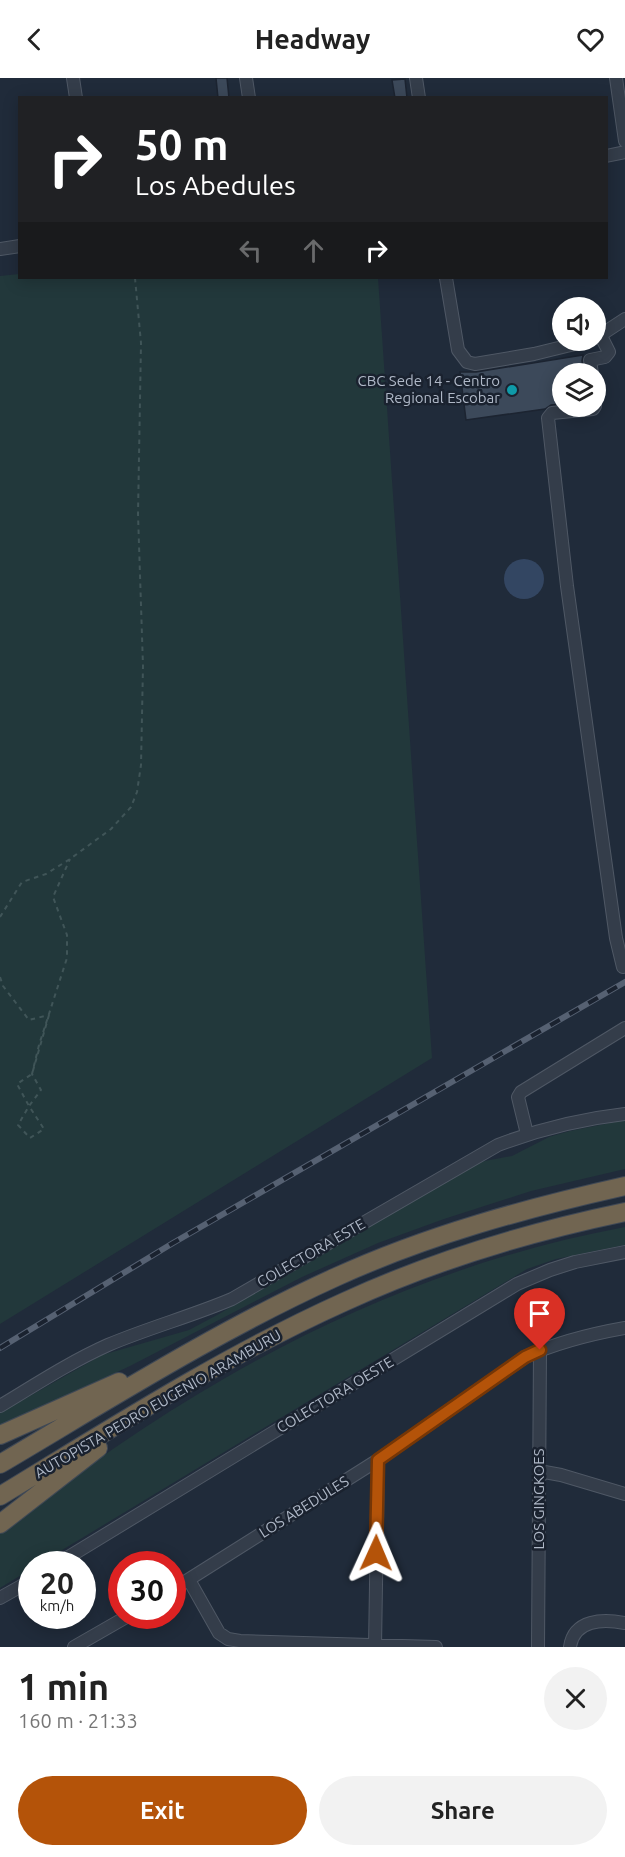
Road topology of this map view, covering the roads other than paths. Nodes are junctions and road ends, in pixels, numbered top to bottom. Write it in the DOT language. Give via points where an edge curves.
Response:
graph roads {
  1 [pos="73,78"];
  2 [pos="249,78"];
  3 [pos="416,78"];
  4 [pos="616,78"];
  5 [pos="76,96"];
  6 [pos="249,96"];
  7 [pos="419,96"];
  8 [pos="625,141"];
  9 [pos="625,153"];
  10 [pos="608,156"];
  11 [pos="18,246"];
  12 [pos="0,249"];
  13 [pos="446,279"];
  14 [pos="625,319"];
  15 [pos="606,331"];
  16 [pos="552,349"];
  17 [pos="606,349"];
  18 [pos="590,363"];
  19 [pos="552,413"];
  20 [pos="623,967"];
  21 [pos="625,1028"];
  22 [pos="625,1114"];
  23 [pos="527,1134"];
  24 [pos="625,1186"];
  25 [pos="625,1212"];
  26 [pos="625,1252"];
  27 [pos="625,1328"];
  28 [pos="540,1350"];
  29 [pos="189,1352"];
  30 [pos="162,1398"];
  31 [pos="0,1406"];
  32 [pos="0,1435"];
  33 [pos="378,1460"];
  34 [pos="0,1464"];
  35 [pos="539,1471"];
  36 [pos="625,1494"];
  37 [pos="0,1496"];
  38 [pos="0,1524"];
  39 [pos="78,1551"];
  40 [pos="189,1580"];
  41 [pos="186,1582"];
  42 [pos="18,1588"];
  43 [pos="0,1598"];
  44 [pos="625,1623"];
  45 [pos="108,1627"];
  46 [pos="375,1646"];
  47 [pos="74,1647"];
  48 [pos="436,1647"];
  49 [pos="538,1647"];
  50 [pos="570,1647"];
  1 -- 5 [label="street"];
  2 -- 6 [label="street"];
  3 -- 7 [label="street"];
  4 -- 8 [label="street"];
  9 -- 10 [label="street"];
  11 -- 12 [label="street"];
  13 -- 16 [label="street" via="458,350 467,362 475,364"];
  14 -- 15 [label="street"];
  17 -- 18 [label="street" via="609,352 605,357"];
  19 -- 20 [label="street" via="548,418 567,586"];
  21 -- 23 [label="street" via="521,1092 518,1097"];
  22 -- 23 [label="street, COLECTORA ESTE"];
  23 -- 31 [label="street, COLECTORA ESTE" via="471,1160 232,1299 101,1349"];
  24 -- 29 [label="highway, AUTOPISTA PEDRO EUGENIO ARAMBURU" via="505,1216 408,1248 328,1281"];
  25 -- 30 [label="highway, AUTOPISTA PEDRO EUGENIO ARAMBURU" via="463,1255 368,1292 288,1329"];
  26 -- 39 [label="street, COLECTORA OESTE" via="574,1262 517,1284"];
  27 -- 28 [label="street, LOS ABEDULES"];
  28 -- 33 [label="street, LOS ABEDULES"];
  28 -- 35 [label="street, LOS GINGKOES"];
  29 -- 32 [label="highway"];
  29 -- 34 [label="highway, AUTOPISTA PEDRO EUGENIO ARAMBURU"];
  30 -- 37 [label="highway, AUTOPISTA PEDRO EUGENIO ARAMBURU"];
  30 -- 38 [label="highway"];
  33 -- 40 [label="street, LOS ABEDULES"];
  33 -- 46 [label="street"];
  35 -- 36 [label="street"];
  35 -- 49 [label="street, LOS GINGKOES"];
  40 -- 41 [label="street, LOS ABEDULES"];
  40 -- 46 [label="street" via="219,1633 228,1639"];
  42 -- 43 [label="street"];
  44 -- 50 [label="street" via="585,1624 576,1632"];
  45 -- 47 [label="street"];
  46 -- 48 [label="street"];
}
